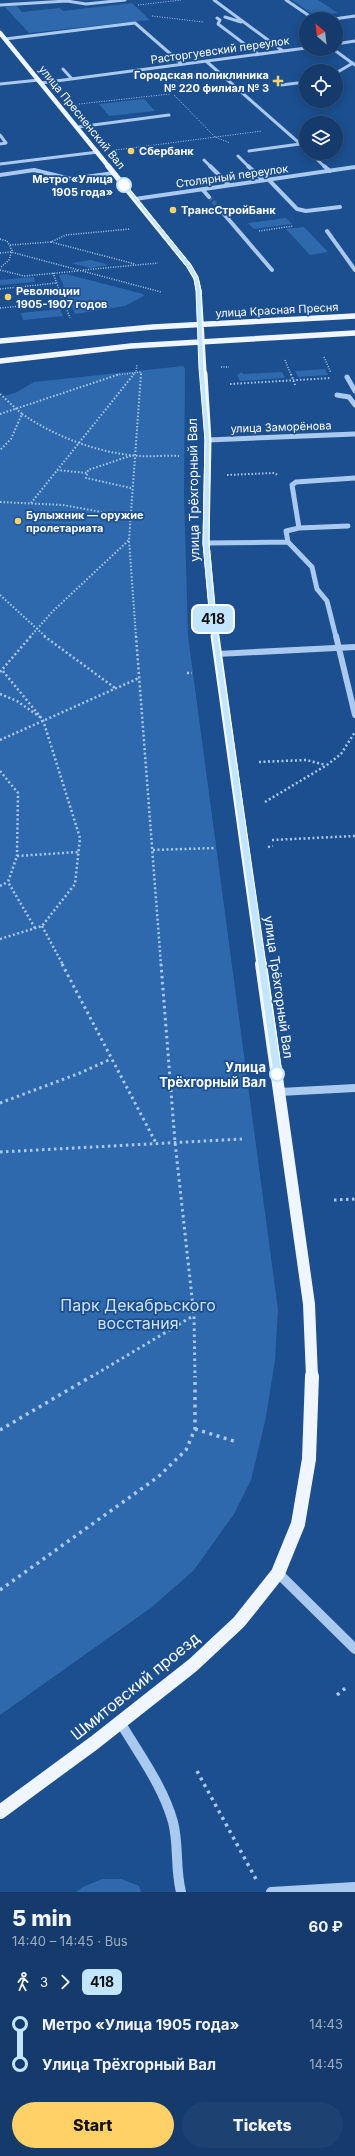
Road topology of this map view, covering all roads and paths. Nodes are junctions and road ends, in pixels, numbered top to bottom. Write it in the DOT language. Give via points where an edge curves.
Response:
graph roads {
  1 [pos="125,0"];
  2 [pos="181,0"];
  3 [pos="214,0"];
  4 [pos="286,0"];
  5 [pos="0,5"];
  6 [pos="135,6"];
  7 [pos="304,12"];
  8 [pos="355,16"];
  9 [pos="343,18"];
  10 [pos="244,22"];
  11 [pos="0,33"];
  12 [pos="5,39"];
  13 [pos="354,42"];
  14 [pos="343,43"];
  15 [pos="299,49"];
  16 [pos="283,51"];
  17 [pos="258,54"];
  18 [pos="343,56"];
  19 [pos="206,61"];
  20 [pos="182,64"];
  21 [pos="354,64"];
  22 [pos="63,69"];
  23 [pos="343,69"];
  24 [pos="219,73"];
  25 [pos="72,79"];
  26 [pos="175,79"];
  27 [pos="40,81"];
  28 [pos="299,83"];
  29 [pos="0,84"];
  30 [pos="281,85"];
  31 [pos="169,116"];
  32 [pos="78,127"];
  33 [pos="282,128"];
  34 [pos="0,135"];
  35 [pos="299,143"];
  36 [pos="0,144"];
  37 [pos="299,144"];
  38 [pos="114,150"];
  39 [pos="249,151"];
  40 [pos="98,152"];
  41 [pos="238,156"];
  42 [pos="204,160"];
  43 [pos="318,160"];
  44 [pos="0,164"];
  45 [pos="355,167"];
  46 [pos="330,171"];
  47 [pos="114,173"];
  48 [pos="0,175"];
  49 [pos="263,180"];
  50 [pos="269,180"];
  51 [pos="229,186"];
  52 [pos="202,189"];
  53 [pos="209,197"];
  54 [pos="135,199"];
  55 [pos="218,207"];
  56 [pos="340,207"];
  57 [pos="299,225"];
  58 [pos="130,229"];
  59 [pos="327,231"];
  60 [pos="240,234"];
  61 [pos="0,239"];
  62 [pos="51,242"];
  63 [pos="10,245"];
  64 [pos="0,252"];
  65 [pos="11,252"];
  66 [pos="158,263"];
  67 [pos="138,265"];
  68 [pos="0,269"];
  69 [pos="272,270"];
  70 [pos="355,270"];
  71 [pos="80,271"];
  72 [pos="53,274"];
  73 [pos="56,283"];
  74 [pos="0,289"];
  75 [pos="161,292"];
  76 [pos="64,302"];
  77 [pos="0,308"];
  78 [pos="355,316"];
  79 [pos="70,318"];
  80 [pos="200,324"];
  81 [pos="123,329"];
  82 [pos="355,333"];
  83 [pos="0,341"];
  84 [pos="201,342"];
  85 [pos="131,346"];
  86 [pos="324,357"];
  87 [pos="285,360"];
  88 [pos="0,362"];
  89 [pos="137,364"];
  90 [pos="222,367"];
  91 [pos="229,367"];
  92 [pos="136,372"];
  93 [pos="331,374"];
  94 [pos="347,376"];
  95 [pos="293,380"];
  96 [pos="230,384"];
  97 [pos="295,385"];
  98 [pos="355,391"];
  99 [pos="0,394"];
  100 [pos="337,394"];
  101 [pos="355,405"];
  102 [pos="15,409"];
  103 [pos="0,414"];
  104 [pos="22,414"];
  105 [pos="355,434"];
  106 [pos="208,440"];
  107 [pos="80,442"];
  108 [pos="0,450"];
  109 [pos="134,455"];
  110 [pos="179,456"];
  111 [pos="57,470"];
  112 [pos="87,472"];
  113 [pos="227,475"];
  114 [pos="355,478"];
  115 [pos="296,482"];
  116 [pos="132,488"];
  117 [pos="0,502"];
  118 [pos="31,503"];
  119 [pos="129,517"];
  120 [pos="348,526"];
  121 [pos="299,528"];
  122 [pos="129,540"];
  123 [pos="288,542"];
  124 [pos="206,543"];
  125 [pos="0,595"];
  126 [pos="36,630"];
  127 [pos="355,647"];
  128 [pos="338,648"];
  129 [pos="217,654"];
  130 [pos="1,671"];
  131 [pos="188,673"];
  132 [pos="192,673"];
  133 [pos="139,678"];
  134 [pos="115,688"];
  135 [pos="0,694"];
  136 [pos="355,715"];
  137 [pos="44,720"];
  138 [pos="355,732"];
  139 [pos="0,740"];
  140 [pos="259,762"];
  141 [pos="327,765"];
  142 [pos="0,771"];
  143 [pos="265,802"];
  144 [pos="355,836"];
  145 [pos="272,840"];
  146 [pos="268,846"];
  147 [pos="273,846"];
  148 [pos="216,848"];
  149 [pos="153,850"];
  150 [pos="78,852"];
  151 [pos="17,856"];
  152 [pos="8,882"];
  153 [pos="0,886"];
  154 [pos="42,926"];
  155 [pos="35,928"];
  156 [pos="0,940"];
  157 [pos="112,1059"];
  158 [pos="355,1088"];
  159 [pos="280,1092"];
  160 [pos="0,1103"];
  161 [pos="242,1139"];
  162 [pos="176,1142"];
  163 [pos="156,1143"];
  164 [pos="0,1152"];
  165 [pos="355,1199"];
  166 [pos="334,1200"];
  167 [pos="194,1316"];
  168 [pos="195,1429"];
  169 [pos="0,1430"];
  170 [pos="237,1442"];
  171 [pos="278,1573"];
  172 [pos="0,1590"];
  173 [pos="355,1649"];
  174 [pos="348,1686"];
  175 [pos="337,1695"];
  176 [pos="120,1722"];
  177 [pos="197,1770"];
  178 [pos="0,1812"];
  179 [pos="257,1882"];
  180 [pos="355,1887"];
  181 [pos="181,1892"];
  182 [pos="271,1892"];
  1 -- 5 [label="street" via="86,4 67,1"];
  2 -- 6 [label="path"];
  3 -- 10 [label="street"];
  4 -- 7 [label="street"];
  8 -- 9 [label="street"];
  10 -- 16 [label="street"];
  10 -- 17 [label="street" via="226,18 219,19 218,24"];
  11 -- 12 [label="main road, улица Пресненский Вал"];
  12 -- 20 [label="street" via="135,23"];
  12 -- 27 [label="main road, улица Пресненский Вал"];
  13 -- 14 [label="street"];
  15 -- 16 [label="street, Расторгуевский переулок"];
  16 -- 17 [label="street, Расторгуевский переулок"];
  17 -- 19 [label="street, Расторгуевский переулок"];
  18 -- 21 [label="street"];
  19 -- 20 [label="street, Расторгуевский переулок"];
  19 -- 24 [label="street"];
  20 -- 25 [label="street, Расторгуевский переулок"];
  21 -- 23 [label="street"];
  22 -- 25 [label="street"];
  24 -- 26 [label="street"];
  24 -- 33 [label="street"];
  25 -- 27 [label="street, Расторгуевский переулок"];
  27 -- 29 [label="street, Расторгуевский переулок"];
  27 -- 32 [label="main road, улица Пресненский Вал"];
  28 -- 30 [label="street"];
  31 -- 32 [label="street"];
  32 -- 40 [label="main road, улица Пресненский Вал"];
  33 -- 35 [label="street"];
  33 -- 38 [label="path"];
  34 -- 36 [label="street" via="6,144"];
  37 -- 39 [label="street"];
  40 -- 44 [label="street"];
  40 -- 47 [label="main road, улица Пресненский Вал"];
  41 -- 49 [label="street"];
  42 -- 51 [label="street"];
  43 -- 46 [label="street"];
  45 -- 46 [label="street, Столярный переулок"];
  46 -- 50 [label="street, Столярный переулок"];
  47 -- 48 [label="street" via="71,179 34,170"];
  47 -- 54 [label="main road, улица Пресненский Вал"];
  49 -- 50 [label="street, Столярный переулок"];
  49 -- 51 [label="street, Столярный переулок"];
  50 -- 56 [label="street" via="297,209 306,211"];
  51 -- 52 [label="street, Столярный переулок"];
  52 -- 53 [label="street"];
  52 -- 54 [label="street, Столярный переулок"];
  54 -- 80 [label="main road, улица Пресненский Вал" via="196,278 200,300"];
  55 -- 60 [label="street"];
  57 -- 60 [label="path"];
  58 -- 62 [label="path" via="66,235"];
  59 -- 70 [label="street"];
  60 -- 69 [label="street"];
  61 -- 63 [label="path"];
  62 -- 63 [label="path"];
  62 -- 67 [label="path"];
  63 -- 65 [label="path"];
  64 -- 65 [label="path"];
  65 -- 68 [label="path" via="9,260"];
  65 -- 71 [label="path"];
  66 -- 67 [label="path"];
  67 -- 71 [label="path"];
  68 -- 72 [label="path" via="24,276"];
  71 -- 72 [label="path"];
  71 -- 75 [label="path"];
  72 -- 73 [label="path"];
  73 -- 74 [label="path"];
  73 -- 76 [label="path"];
  76 -- 77 [label="path"];
  76 -- 79 [label="path"];
  78 -- 80 [label="main road, улица Красная Пресня"];
  80 -- 81 [label="main road, улица Красная Пресня"];
  80 -- 84 [label="main road, улица Пресненский Вал"];
  81 -- 83 [label="main road"];
  81 -- 85 [label="main road" via="140,331 146,336 139,344"];
  82 -- 84 [label="main road"];
  84 -- 85 [label="main road"];
  84 -- 106 [label="main road, улица Трёхгорный Вал"];
  85 -- 88 [label="main road"];
  86 -- 93 [label="path"];
  87 -- 95 [label="path"];
  89 -- 92 [label="path"];
  90 -- 91 [label="path"];
  92 -- 102 [label="path" via="124,373"];
  92 -- 107 [label="path"];
  92 -- 109 [label="path" via="141,372"];
  94 -- 95 [label="path"];
  94 -- 98 [label="street"];
  95 -- 96 [label="path"];
  95 -- 97 [label="path"];
  99 -- 102 [label="path"];
  100 -- 101 [label="street" via="349,397"];
  102 -- 103 [label="path"];
  102 -- 104 [label="path"];
  104 -- 107 [label="path" via="36,425"];
  104 -- 108 [label="path" via="11,439"];
  105 -- 106 [label="street, улица Заморёнова"];
  106 -- 124 [label="main road, улица Трёхгорный Вал"];
  107 -- 109 [label="path"];
  107 -- 111 [label="path"];
  109 -- 110 [label="path"];
  109 -- 112 [label="path"];
  109 -- 116 [label="path"];
  111 -- 112 [label="path"];
  111 -- 118 [label="path"];
  112 -- 116 [label="path" via="86,478"];
  113 -- 115 [label="path" via="274,473"];
  114 -- 115 [label="street"];
  115 -- 121 [label="street" via="292,485"];
  116 -- 119 [label="path"];
  117 -- 118 [label="path"];
  118 -- 119 [label="path" via="63,505"];
  119 -- 122 [label="path"];
  120 -- 121 [label="street"];
  121 -- 123 [label="street" via="286,531"];
  122 -- 126 [label="path"];
  122 -- 133 [label="path"];
  123 -- 124 [label="street"];
  123 -- 128 [label="street" via="312,567 317,589 328,601"];
  124 -- 129 [label="main road, улица Трёхгорный Вал"];
  125 -- 126 [label="path"];
  126 -- 130 [label="path"];
  126 -- 134 [label="path"];
  127 -- 128 [label="street"];
  128 -- 129 [label="street"];
  128 -- 136 [label="street"];
  129 -- 159 [label="main road, улица Трёхгорный Вал"];
  130 -- 137 [label="path"];
  131 -- 132 [label="path"];
  133 -- 134 [label="path"];
  133 -- 149 [label="path"];
  134 -- 137 [label="path"];
  135 -- 137 [label="path" via="17,701"];
  137 -- 139 [label="path"];
  137 -- 150 [label="path" via="80,838"];
  138 -- 141 [label="path" via="341,754"];
  140 -- 141 [label="path" via="306,760"];
  141 -- 143 [label="path"];
  142 -- 151 [label="path" via="18,794"];
  144 -- 145 [label="path"];
  146 -- 147 [label="path"];
  148 -- 149 [label="path"];
  149 -- 162 [label="path"];
  150 -- 151 [label="path"];
  150 -- 154 [label="path" via="75,884"];
  151 -- 152 [label="path"];
  152 -- 153 [label="path"];
  152 -- 155 [label="path"];
  154 -- 155 [label="path"];
  154 -- 157 [label="path"];
  155 -- 156 [label="path"];
  157 -- 160 [label="path"];
  157 -- 163 [label="path"];
  158 -- 159 [label="street"];
  159 -- 171 [label="main road, улица Трёхгорный Вал" via="308,1304 312,1388 309,1460 298,1524"];
  161 -- 162 [label="path"];
  162 -- 163 [label="path"];
  162 -- 167 [label="path"];
  163 -- 164 [label="path"];
  165 -- 166 [label="path"];
  167 -- 168 [label="path"];
  167 -- 169 [label="path"];
  168 -- 170 [label="path"];
  168 -- 172 [label="path" via="186,1450 158,1477"];
  171 -- 173 [label="street"];
  171 -- 176 [label="main road, Шмитовский проезд" via="239,1622 193,1665"];
  174 -- 175 [label="path"];
  176 -- 178 [label="main road, Шмитовский проезд"];
  176 -- 181 [label="street" via="164,1796 173,1824 177,1880"];
  177 -- 179 [label="path"];
  180 -- 182 [label="street"];
}
